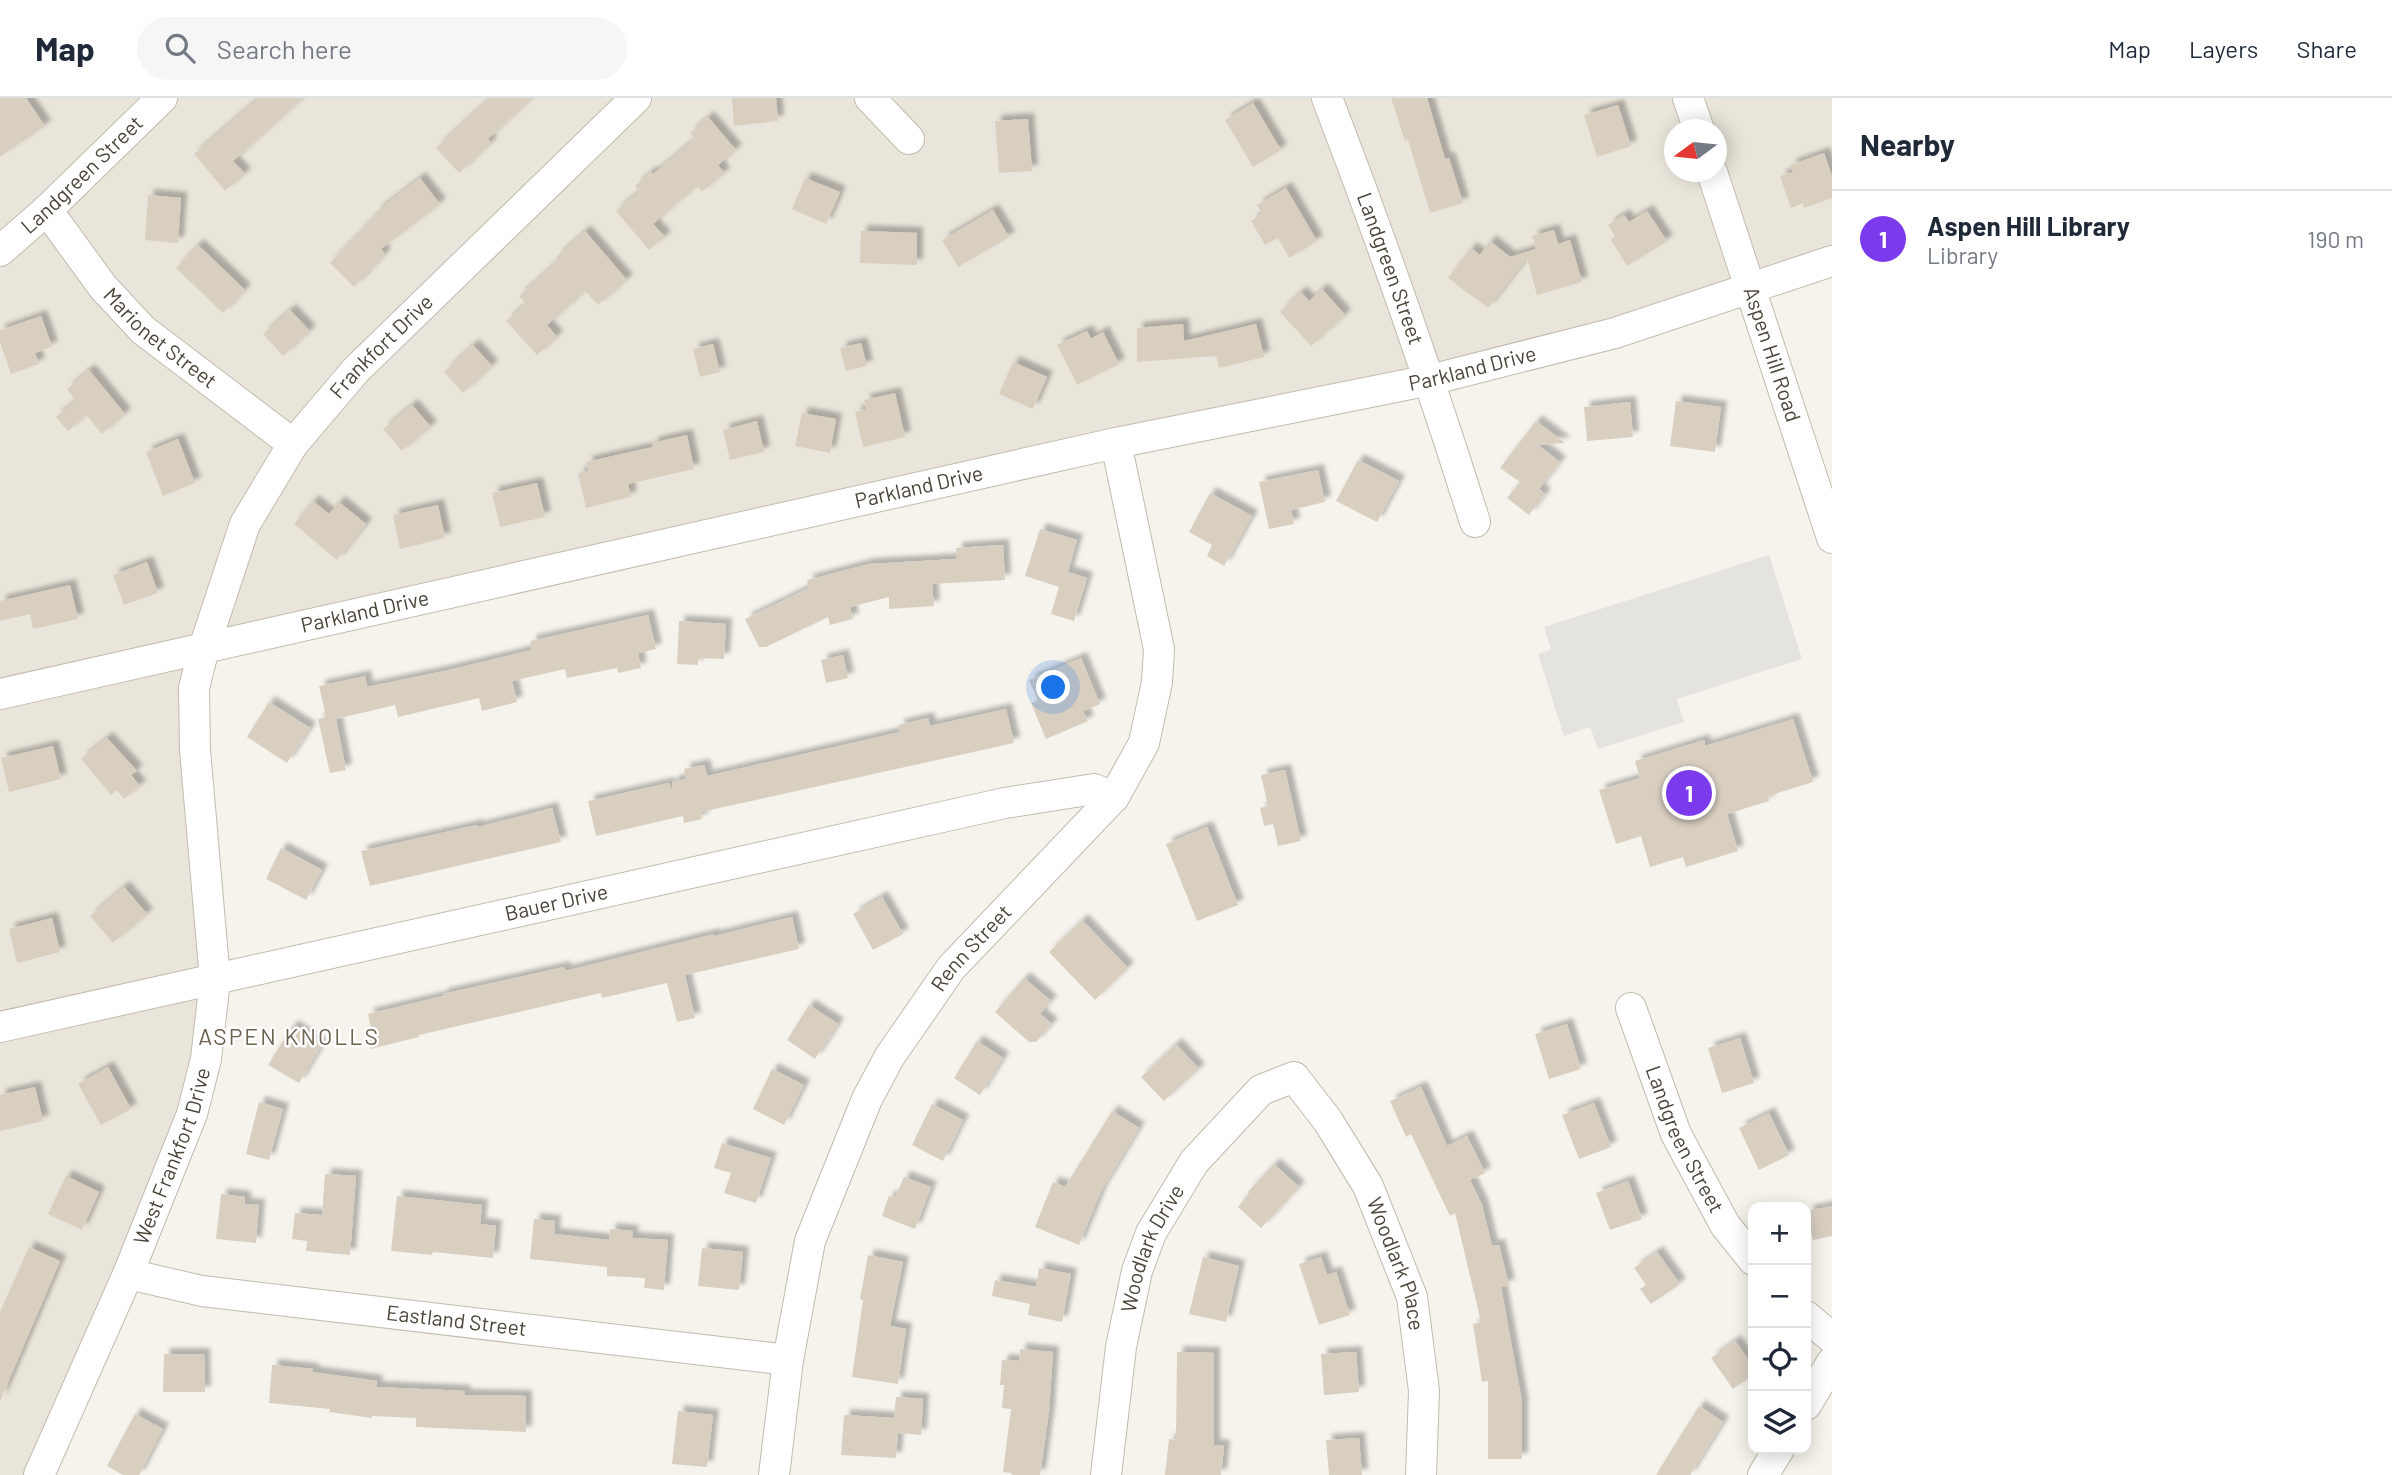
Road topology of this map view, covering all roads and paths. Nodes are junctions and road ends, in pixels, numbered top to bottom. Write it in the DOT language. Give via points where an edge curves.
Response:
graph roads {
  1 [pos="162,98"];
  2 [pos="636,98"];
  3 [pos="870,98"];
  4 [pos="1327,98"];
  5 [pos="1688,98"];
  6 [pos="1695,119"];
  7 [pos="909,139"];
  8 [pos="1715,182"];
  9 [pos="47,210"];
  10 [pos="0,251"];
  11 [pos="1832,261"];
  12 [pos="1751,289"];
  13 [pos="1430,380"];
  14 [pos="1116,443"];
  15 [pos="293,444"];
  16 [pos="1475,522"];
  17 [pos="1832,538"];
  18 [pos="204,648"];
  19 [pos="0,694"];
  20 [pos="1114,797"];
  21 [pos="215,981"];
  22 [pos="1631,1008"];
  23 [pos="0,1027"];
  24 [pos="1294,1077"];
  25 [pos="1748,1254"];
  26 [pos="128,1274"];
  27 [pos="1811,1320"];
  28 [pos="1832,1338"];
  29 [pos="788,1360"];
  30 [pos="1832,1362"];
  31 [pos="1811,1397"];
  32 [pos="1776,1454"];
  33 [pos="39,1475"];
  34 [pos="774,1475"];
  35 [pos="1106,1475"];
  36 [pos="1422,1475"];
  37 [pos="1763,1475"];
  1 -- 9 [label="street, Landgreen Street"];
  2 -- 15 [label="street, Frankfort Drive" via="356,370"];
  3 -- 7 [label="street"];
  4 -- 13 [label="street, Landgreen Street"];
  5 -- 6 [label="street"];
  8 -- 12 [label="street, Aspen Hill Road"];
  9 -- 10 [label="street, Landgreen Street"];
  9 -- 15 [label="street, Marionet Street" via="103,287 142,330"];
  11 -- 12 [label="street, Parkland Drive"];
  12 -- 13 [label="street, Parkland Drive" via="1615,333"];
  12 -- 17 [label="street, Aspen Hill Road"];
  13 -- 14 [label="street, Parkland Drive"];
  13 -- 16 [label="street, Landgreen Street"];
  14 -- 18 [label="street, Parkland Drive"];
  14 -- 20 [label="street, Renn Street" via="1159,649 1144,743"];
  15 -- 18 [label="street, Frankfort Drive" via="245,524"];
  18 -- 19 [label="street, Parkland Drive"];
  18 -- 21 [label="street, West Frankfort Drive" via="194,688 195,750"];
  20 -- 21 [label="street, Bauer Drive" via="1094,789 1005,803"];
  20 -- 29 [label="street, Renn Street" via="951,968 890,1056 867,1099 810,1241"];
  21 -- 23 [label="street, Bauer Drive"];
  21 -- 26 [label="street, West Frankfort Drive" via="206,1059 192,1114"];
  22 -- 25 [label="street, Landgreen Street" via="1675,1134 1725,1225"];
  24 -- 35 [label="street, Woodlark Drive" via="1261,1090 1203,1151 1151,1233 1121,1348"];
  24 -- 36 [label="street, Woodlark Place" via="1368,1186 1412,1297 1424,1391"];
  26 -- 29 [label="street, Eastland Street" via="202,1291"];
  26 -- 33 [label="street, West Frankfort Drive"];
  27 -- 28 [label="street"];
  29 -- 34 [label="street, Renn Street"];
  30 -- 31 [label="street"];
  32 -- 37 [label="street"];
}
